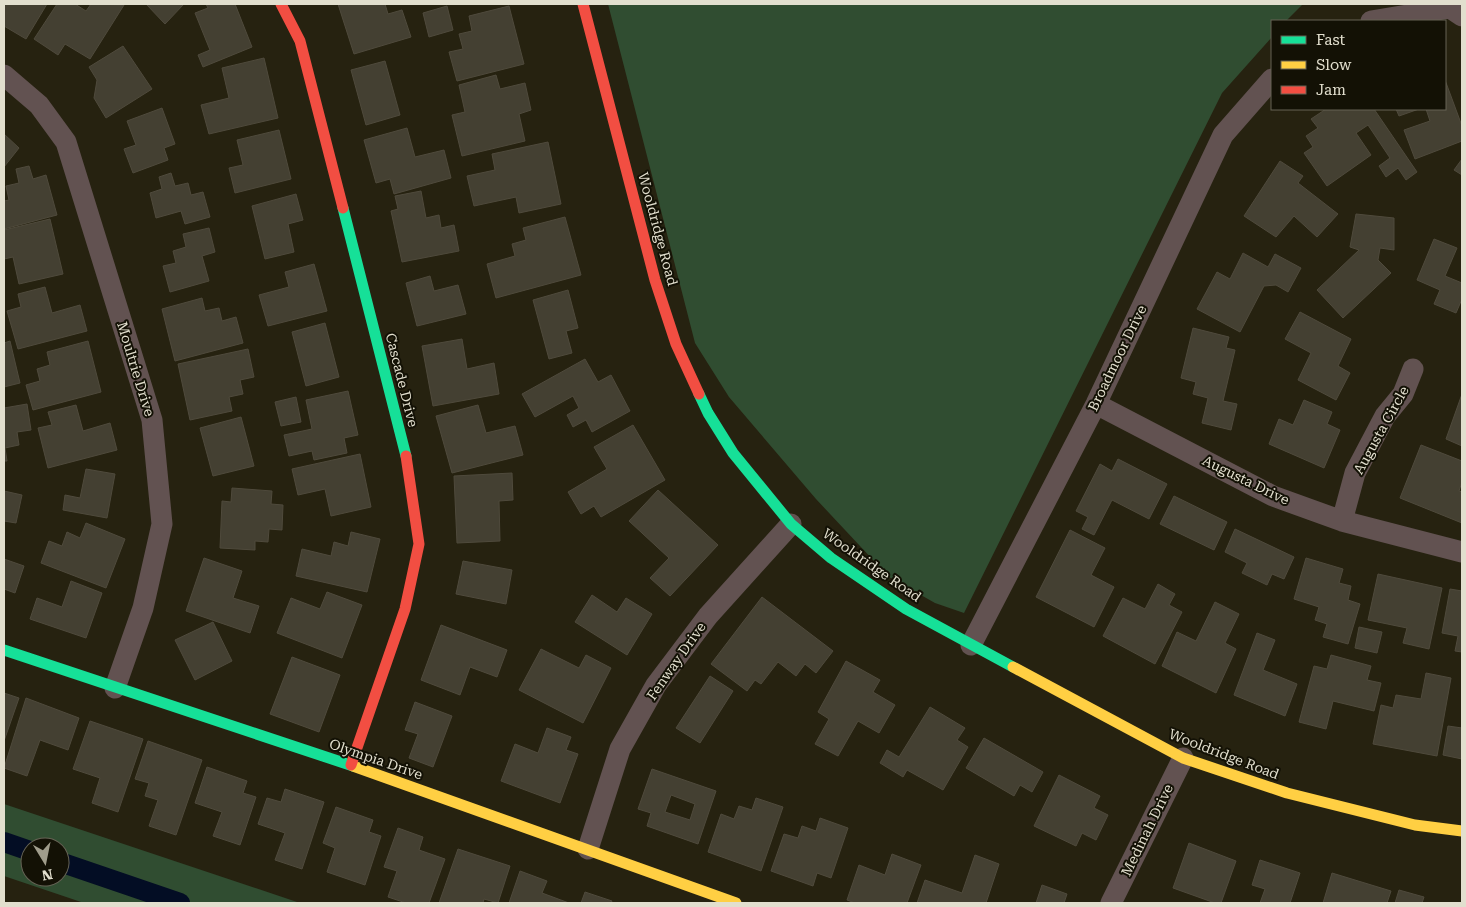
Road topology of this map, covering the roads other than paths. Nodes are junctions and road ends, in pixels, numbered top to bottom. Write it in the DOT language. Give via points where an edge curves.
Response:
graph roads {
  1 [pos="281,4"];
  2 [pos="583,4"];
  3 [pos="1462,16"];
  4 [pos="1378,20"];
  5 [pos="4,75"];
  6 [pos="1271,80"];
  7 [pos="1413,369"];
  8 [pos="1096,404"];
  9 [pos="1342,521"];
  10 [pos="791,524"];
  11 [pos="1462,552"];
  12 [pos="971,645"];
  13 [pos="4,650"];
  14 [pos="114,688"];
  15 [pos="1183,758"];
  16 [pos="351,765"];
  17 [pos="1462,831"];
  18 [pos="588,849"];
  19 [pos="736,903"];
  20 [pos="1111,903"];
  1 -- 16 [label="street, Cascade Drive" via="300,41 406,453 418,544 405,609"];
  2 -- 10 [label="street, Wooldridge Road" via="654,280 676,344 708,412 733,453"];
  3 -- 4 [label="street" via="1450,8"];
  5 -- 14 [label="street, Moultrie Drive" via="39,105 66,142 152,420 162,524 143,608"];
  6 -- 8 [label="street, Broadmoor Drive" via="1223,135"];
  7 -- 9 [label="street, Augusta Circle" via="1403,394 1386,416 1355,473"];
  8 -- 9 [label="street, Augusta Drive" via="1273,496"];
  8 -- 12 [label="street, Broadmoor Drive"];
  9 -- 11 [label="street, Augusta Drive"];
  10 -- 12 [label="street, Wooldridge Road" via="831,558 906,609"];
  10 -- 18 [label="street, Fenway Drive" via="708,616 656,685 620,749"];
  12 -- 15 [label="street, Wooldridge Road"];
  13 -- 14 [label="street, Olympia Drive"];
  14 -- 16 [label="street, Olympia Drive"];
  15 -- 17 [label="street, Wooldridge Road" via="1287,793 1415,825"];
  15 -- 20 [label="street, Medinah Drive"];
  16 -- 18 [label="street, Olympia Drive"];
  18 -- 19 [label="street, Olympia Drive"];
}
